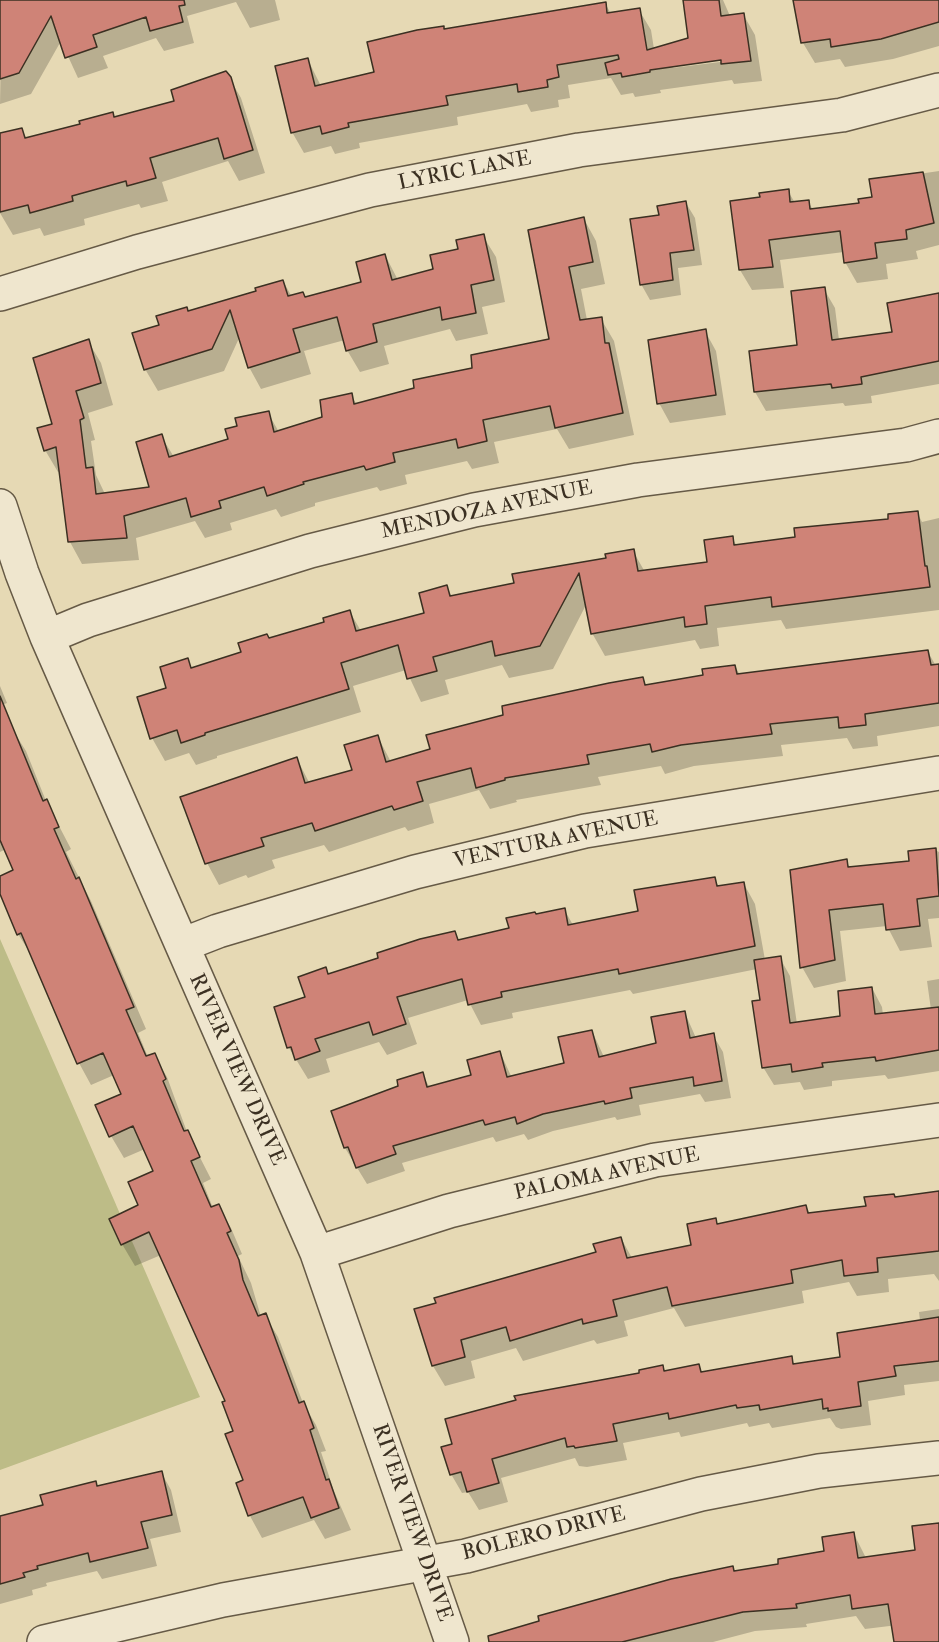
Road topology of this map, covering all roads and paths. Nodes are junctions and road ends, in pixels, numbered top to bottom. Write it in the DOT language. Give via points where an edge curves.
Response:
graph roads {
  1 [pos="939,90"];
  2 [pos="0,294"];
  3 [pos="939,436"];
  4 [pos="0,507"];
  5 [pos="47,637"];
  6 [pos="939,773"];
  7 [pos="182,945"];
  8 [pos="939,1120"];
  9 [pos="317,1253"];
  10 [pos="939,1458"];
  11 [pos="425,1563"];
  12 [pos="44,1642"];
  13 [pos="452,1642"];
  1 -- 2 [label="street, LYRIC LANE" via="842,115 579,150 370,190 137,252"];
  3 -- 5 [label="street, MENDOZA AVENUE" via="906,444 638,480 474,510 310,551 88,620"];
  4 -- 5 [label="street, RIVER VIEW DRIVE"];
  5 -- 7 [label="street, RIVER VIEW DRIVE"];
  6 -- 7 [label="street, VENTURA AVENUE" via="585,831 415,872"];
  7 -- 9 [label="street, RIVER VIEW DRIVE"];
  8 -- 9 [label="street, PALOMA AVENUE" via="655,1160 448,1211"];
  9 -- 11 [label="street, RIVER VIEW DRIVE"];
  10 -- 11 [label="street, BOLERO DRIVE" via="819,1472 701,1494 466,1557"];
  11 -- 12 [label="street, BOLERO DRIVE" via="223,1600"];
  11 -- 13 [label="street, RIVER VIEW DRIVE"];
}
